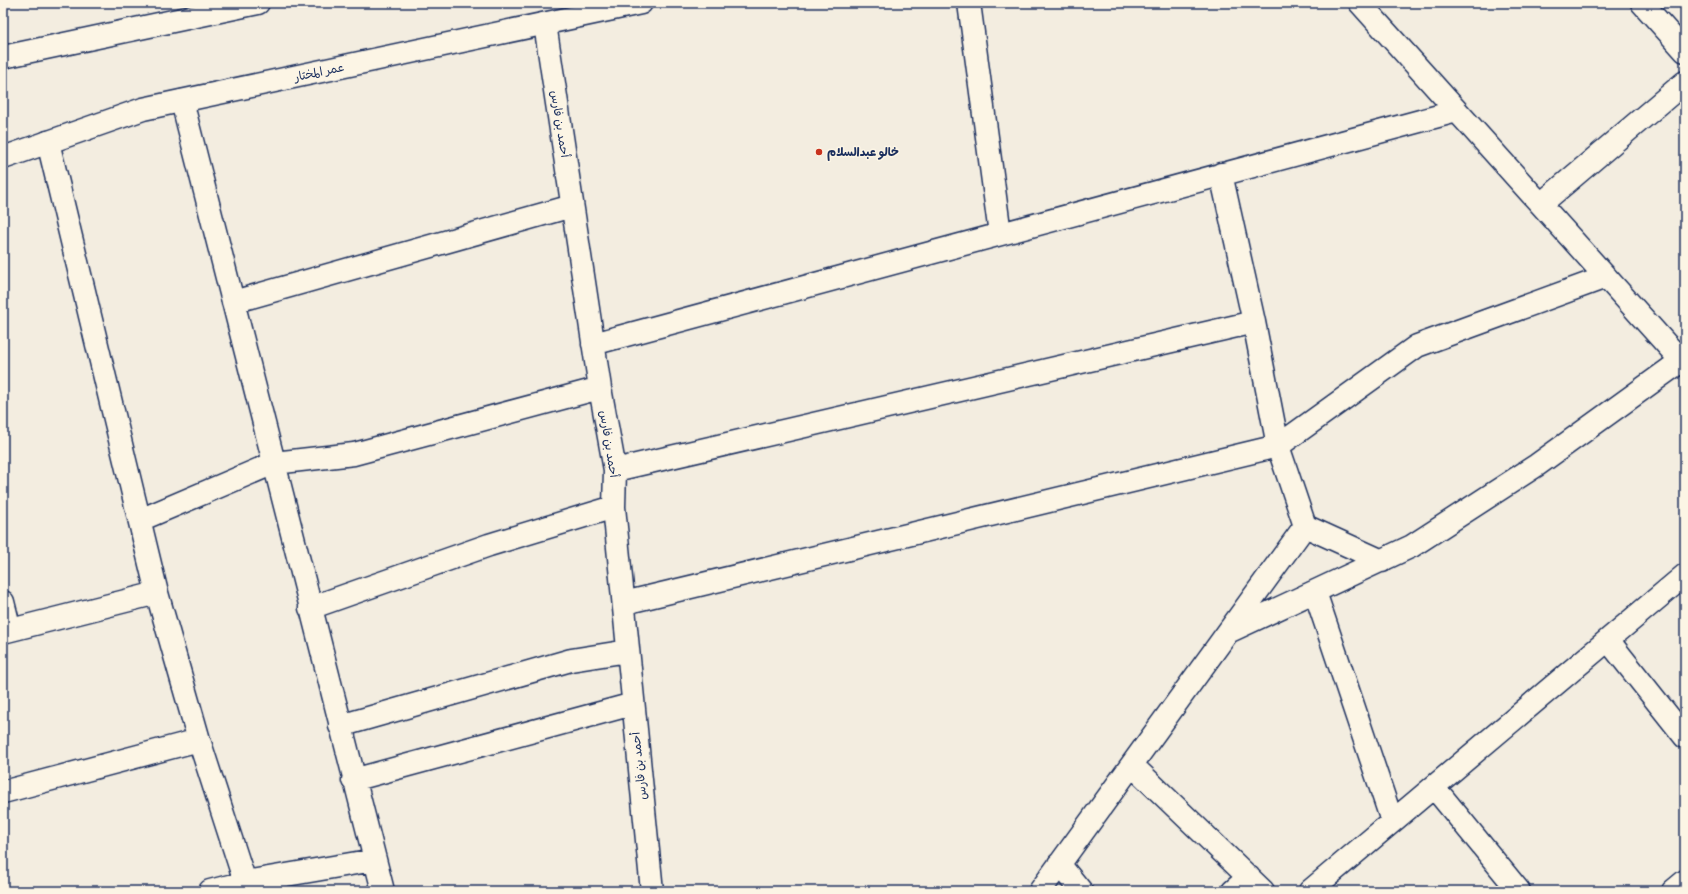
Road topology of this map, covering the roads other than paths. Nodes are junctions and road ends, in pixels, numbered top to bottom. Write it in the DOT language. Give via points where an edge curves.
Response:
graph roads {
  1 [pos="258,3"];
  2 [pos="641,3"];
  3 [pos="969,3"];
  4 [pos="1360,3"];
  5 [pos="1642,3"];
  6 [pos="545,24"];
  7 [pos="1685,51"];
  8 [pos="3,56"];
  9 [pos="1685,82"];
  10 [pos="182,101"];
  11 [pos="1457,111"];
  12 [pos="48,142"];
  13 [pos="3,158"];
  14 [pos="1221,174"];
  15 [pos="1541,204"];
  16 [pos="572,206"];
  17 [pos="1000,234"];
  18 [pos="1606,277"];
  19 [pos="233,302"];
  20 [pos="1254,322"];
  21 [pos="593,344"];
  22 [pos="1683,363"];
  23 [pos="600,388"];
  24 [pos="1278,446"];
  25 [pos="274,463"];
  26 [pos="615,470"];
  27 [pos="614,508"];
  28 [pos="140,520"];
  29 [pos="1305,526"];
  30 [pos="1382,561"];
  31 [pos="1685,575"];
  32 [pos="1315,592"];
  33 [pos="157,593"];
  34 [pos="3,602"];
  35 [pos="624,603"];
  36 [pos="310,608"];
  37 [pos="6,631"];
  38 [pos="1228,632"];
  39 [pos="1608,640"];
  40 [pos="628,651"];
  41 [pos="633,704"];
  42 [pos="340,726"];
  43 [pos="1685,737"];
  44 [pos="199,740"];
  45 [pos="1132,765"];
  46 [pos="354,780"];
  47 [pos="1434,787"];
  48 [pos="3,792"];
  49 [pos="1392,821"];
  50 [pos="374,860"];
  51 [pos="1059,864"];
  52 [pos="1685,881"];
  53 [pos="245,882"];
  54 [pos="1249,886"];
  55 [pos="210,891"];
  56 [pos="383,891"];
  57 [pos="652,891"];
  58 [pos="1040,891"];
  59 [pos="1082,891"];
  60 [pos="1310,891"];
  61 [pos="1520,891"];
  62 [pos="1673,891"];
  1 -- 8 [label="street"];
  2 -- 6 [label="street, عمر المختار"];
  3 -- 17 [label="street"];
  4 -- 11 [label="street"];
  5 -- 7 [label="street"];
  6 -- 10 [label="street, عمر المختار"];
  6 -- 16 [label="street, أحمد بن فارس"];
  9 -- 15 [label="street"];
  10 -- 12 [label="street, عمر المختار" via="143,109"];
  10 -- 19 [label="street"];
  11 -- 14 [label="street"];
  11 -- 15 [label="street"];
  12 -- 13 [label="street, عمر المختار"];
  12 -- 28 [label="street"];
  14 -- 17 [label="street"];
  14 -- 20 [label="street"];
  15 -- 18 [label="street"];
  16 -- 19 [label="street"];
  16 -- 21 [label="street, أحمد بن فارس"];
  17 -- 21 [label="street"];
  18 -- 22 [label="street"];
  18 -- 24 [label="street" via="1417,346"];
  19 -- 25 [label="street"];
  20 -- 24 [label="street"];
  20 -- 26 [label="street"];
  21 -- 23 [label="street, أحمد بن فارس"];
  22 -- 30 [label="street" via="1537,465 1412,546"];
  23 -- 25 [label="street" via="354,454"];
  23 -- 26 [label="street, أحمد بن فارس"];
  24 -- 29 [label="street"];
  24 -- 35 [label="street"];
  25 -- 28 [label="street"];
  25 -- 36 [label="street"];
  26 -- 27 [label="street, أحمد بن فارس"];
  27 -- 35 [label="street, أحمد بن فارس"];
  27 -- 36 [label="street" via="489,545"];
  28 -- 33 [label="street"];
  29 -- 30 [label="street"];
  29 -- 38 [label="street"];
  30 -- 32 [label="street"];
  31 -- 39 [label="street"];
  32 -- 38 [label="street"];
  32 -- 49 [label="street"];
  33 -- 37 [label="street"];
  33 -- 44 [label="street"];
  34 -- 37 [label="street"];
  35 -- 40 [label="street, أحمد بن فارس"];
  36 -- 42 [label="street"];
  38 -- 45 [label="street"];
  39 -- 43 [label="street"];
  39 -- 47 [label="street"];
  40 -- 41 [label="street, أحمد بن فارس"];
  40 -- 42 [label="street" via="571,660"];
  41 -- 46 [label="street"];
  41 -- 57 [label="street, أحمد بن فارس"];
  42 -- 46 [label="street"];
  44 -- 48 [label="street"];
  44 -- 53 [label="street"];
  45 -- 51 [label="street"];
  45 -- 54 [label="street"];
  46 -- 50 [label="street"];
  47 -- 49 [label="street"];
  47 -- 61 [label="street"];
  49 -- 60 [label="street"];
  50 -- 53 [label="street"];
  50 -- 56 [label="street"];
  51 -- 58 [label="street"];
  51 -- 59 [label="street"];
  52 -- 62 [label="street"];
  53 -- 55 [label="street"];
}
